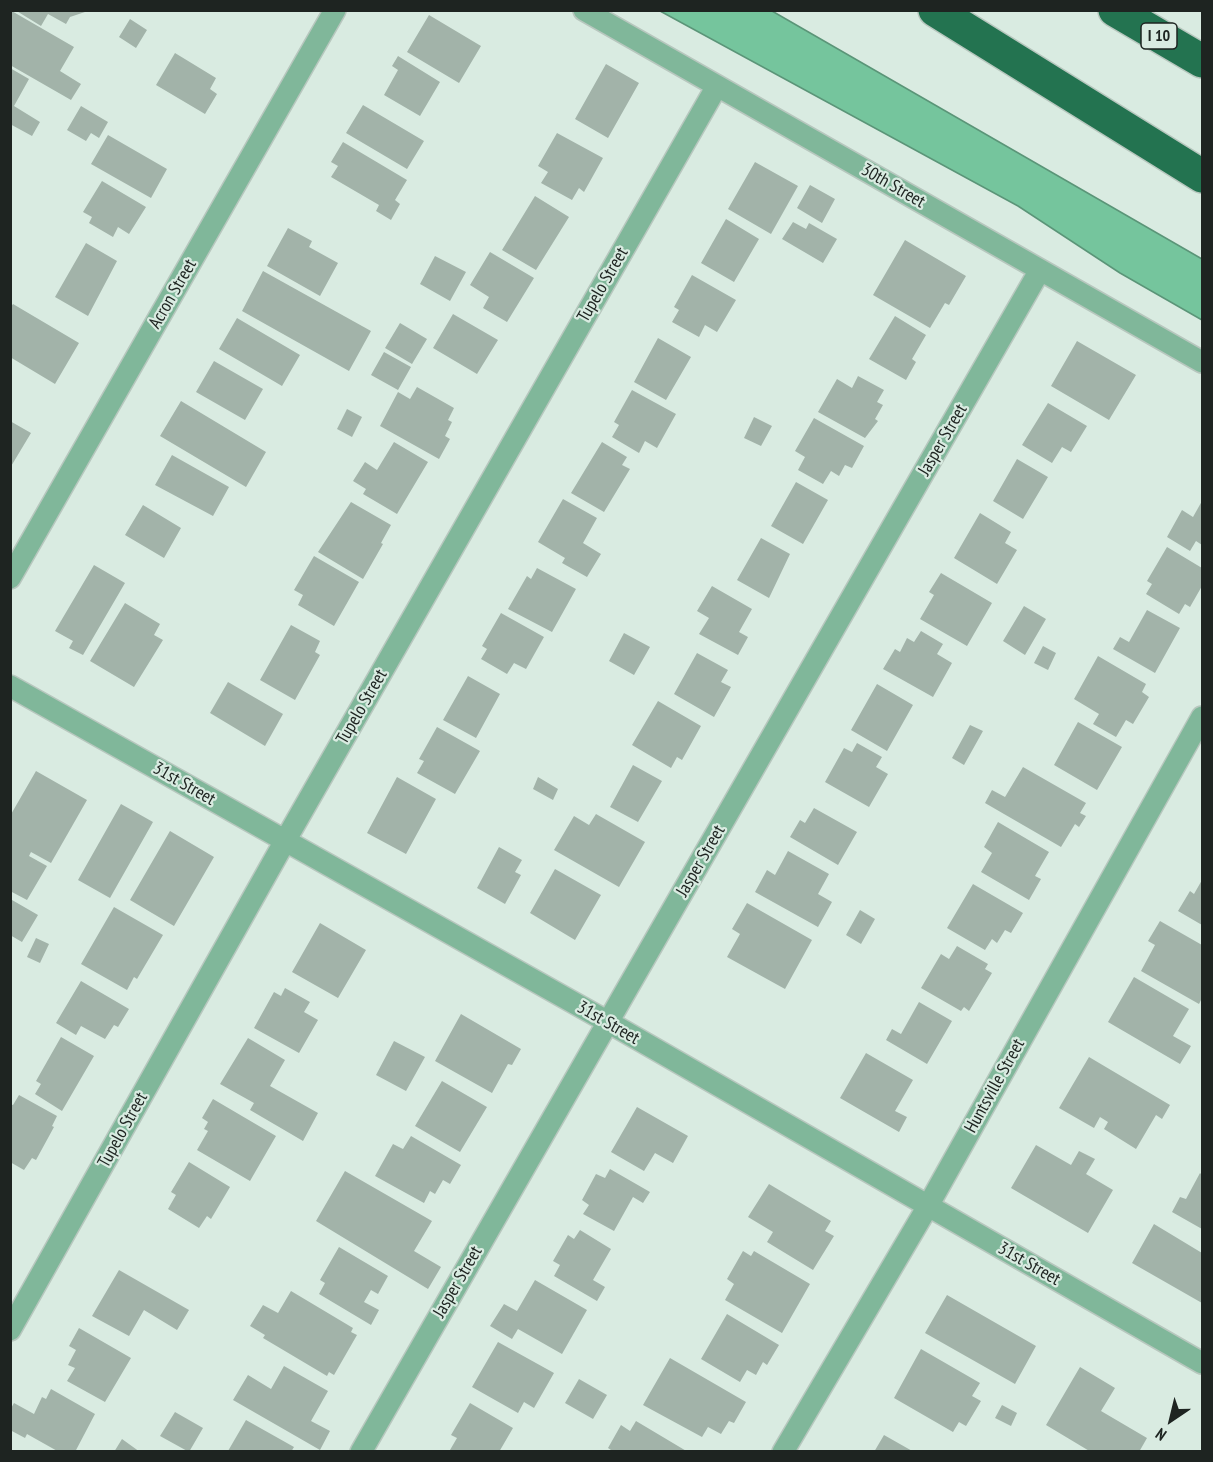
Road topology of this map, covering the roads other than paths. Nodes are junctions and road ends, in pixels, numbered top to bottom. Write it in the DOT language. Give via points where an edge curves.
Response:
graph roads {
  1 [pos="335,10"];
  2 [pos="584,10"];
  3 [pos="935,10"];
  4 [pos="1115,10"];
  5 [pos="1203,61"];
  6 [pos="717,86"];
  7 [pos="1203,176"];
  8 [pos="1040,270"];
  9 [pos="1203,362"];
  10 [pos="10,578"];
  11 [pos="10,686"];
  12 [pos="1203,717"];
  13 [pos="285,842"];
  14 [pos="608,1022"];
  15 [pos="928,1206"];
  16 [pos="10,1330"];
  17 [pos="1203,1363"];
  18 [pos="361,1452"];
  19 [pos="783,1452"];
  1 -- 10 [label="street, Acron Street"];
  2 -- 6 [label="street, 30th Street"];
  3 -- 7 [label="highway"];
  4 -- 5 [label="highway, I 10"];
  6 -- 8 [label="street, 30th Street"];
  6 -- 13 [label="street, Tupelo Street"];
  8 -- 9 [label="street, 30th Street"];
  8 -- 14 [label="street, Jasper Street"];
  11 -- 13 [label="street, 31st Street"];
  12 -- 15 [label="street, Huntsville Street"];
  13 -- 14 [label="street, 31st Street"];
  13 -- 16 [label="street, Tupelo Street"];
  14 -- 15 [label="street, 31st Street"];
  14 -- 18 [label="street, Jasper Street"];
  15 -- 17 [label="street, 31st Street"];
  15 -- 19 [label="street, Huntsville Street"];
}
